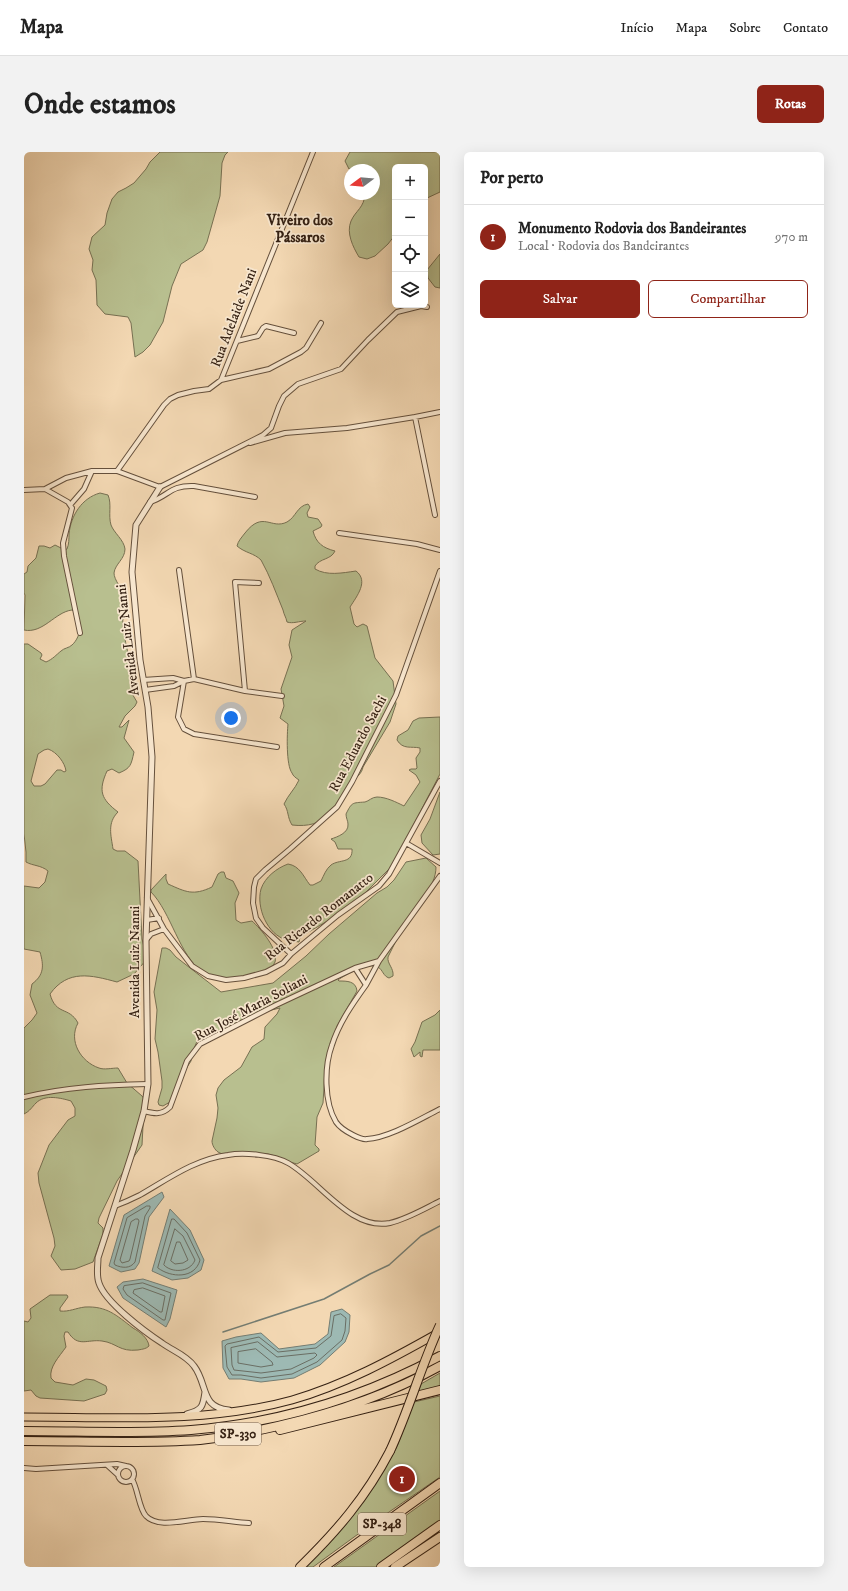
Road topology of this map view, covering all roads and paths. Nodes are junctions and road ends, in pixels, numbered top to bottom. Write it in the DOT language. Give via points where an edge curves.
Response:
graph roads {
  1 [pos="313,152"];
  2 [pos="413,308"];
  3 [pos="321,323"];
  4 [pos="294,333"];
  5 [pos="237,342"];
  6 [pos="220,380"];
  7 [pos="440,413"];
  8 [pos="415,417"];
  9 [pos="247,443"];
  10 [pos="92,471"];
  11 [pos="117,471"];
  12 [pos="160,487"];
  13 [pos="45,489"];
  14 [pos="24,490"];
  15 [pos="255,498"];
  16 [pos="149,502"];
  17 [pos="71,504"];
  18 [pos="435,515"];
  19 [pos="339,533"];
  20 [pos="440,550"];
  21 [pos="179,570"];
  22 [pos="440,571"];
  23 [pos="259,582"];
  24 [pos="80,633"];
  25 [pos="194,679"];
  26 [pos="144,680"];
  27 [pos="184,681"];
  28 [pos="145,690"];
  29 [pos="245,691"];
  30 [pos="282,696"];
  31 [pos="277,747"];
  32 [pos="440,781"];
  33 [pos="406,843"];
  34 [pos="440,863"];
  35 [pos="440,876"];
  36 [pos="147,898"];
  37 [pos="159,918"];
  38 [pos="147,920"];
  39 [pos="164,929"];
  40 [pos="146,940"];
  41 [pos="291,954"];
  42 [pos="379,961"];
  43 [pos="355,968"];
  44 [pos="366,985"];
  45 [pos="148,1084"];
  46 [pos="24,1097"];
  47 [pos="440,1109"];
  48 [pos="144,1111"];
  49 [pos="440,1201"];
  50 [pos="115,1206"];
  51 [pos="440,1326"];
  52 [pos="440,1332"];
  53 [pos="440,1352"];
  54 [pos="440,1356"];
  55 [pos="394,1358"];
  56 [pos="440,1366"];
  57 [pos="416,1369"];
  58 [pos="440,1390"];
  59 [pos="205,1391"];
  60 [pos="238,1411"];
  61 [pos="24,1417"];
  62 [pos="172,1418"];
  63 [pos="24,1431"];
  64 [pos="230,1436"];
  65 [pos="24,1441"];
  66 [pos="107,1465"];
  67 [pos="126,1466"];
  68 [pos="24,1468"];
  69 [pos="118,1475"];
  70 [pos="132,1479"];
  71 [pos="440,1483"];
  72 [pos="249,1523"];
  73 [pos="440,1525"];
  74 [pos="440,1537"];
  75 [pos="300,1567"];
  76 [pos="324,1567"];
  77 [pos="381,1567"];
  78 [pos="395,1567"];
  1 -- 5 [label="street, Rua Adelaide Nani"];
  2 -- 9 [label="street" via="397,312 341,369 298,384 284,396 268,432"];
  3 -- 6 [label="street" via="302,352 264,371"];
  4 -- 5 [label="street" via="266,326 258,336"];
  5 -- 6 [label="street, Rua Adelaide Nani"];
  6 -- 11 [label="street, Rua Adelaide Nani" via="209,389 182,394 164,404"];
  7 -- 8 [label="street"];
  8 -- 9 [label="street" via="346,428 285,433"];
  8 -- 18 [label="street"];
  9 -- 12 [label="street"];
  10 -- 11 [label="street"];
  10 -- 13 [label="street" via="66,478"];
  10 -- 17 [label="street" via="84,489"];
  11 -- 12 [label="street"];
  12 -- 16 [label="street, Avenida Luiz Nanni"];
  13 -- 14 [label="street"];
  13 -- 17 [label="street"];
  15 -- 16 [label="street" via="185,486 170,490"];
  16 -- 26 [label="street, Avenida Luiz Nanni" via="136,525 132,572"];
  17 -- 24 [label="street" via="72,513 63,543"];
  19 -- 20 [label="street" via="417,544"];
  21 -- 25 [label="street"];
  22 -- 41 [label="street, Rua Eduardo Sachi" via="396,695 352,782 337,807 256,879 253,903 256,918"];
  23 -- 29 [label="street" via="234,582"];
  25 -- 27 [label="street"];
  25 -- 29 [label="street"];
  26 -- 27 [label="street" via="173,678"];
  26 -- 28 [label="street, Avenida Luiz Nanni"];
  27 -- 28 [label="street" via="174,686"];
  27 -- 31 [label="street" via="178,717 184,729 194,734"];
  28 -- 36 [label="street, Avenida Luiz Nanni" via="152,757"];
  29 -- 30 [label="street"];
  32 -- 33 [label="street, Rua Ricardo Romanatto"];
  33 -- 34 [label="street"];
  33 -- 41 [label="street, Rua Ricardo Romanatto" via="389,874 379,886 338,915"];
  35 -- 42 [label="street"];
  36 -- 37 [label="street, Rua Ricardo Romanatto"];
  36 -- 38 [label="street, Avenida Luiz Nanni"];
  37 -- 38 [label="street"];
  37 -- 39 [label="street, Rua Ricardo Romanatto"];
  38 -- 40 [label="street, Avenida Luiz Nanni"];
  39 -- 40 [label="street" via="151,934"];
  39 -- 41 [label="street, Rua Ricardo Romanatto" via="192,966 208,976 220,979 244,978 266,972 283,963"];
  40 -- 45 [label="street, Avenida Luiz Nanni"];
  42 -- 43 [label="street, Rua José Maria Soliani"];
  42 -- 44 [label="street"];
  43 -- 44 [label="street"];
  43 -- 48 [label="street, Rua José Maria Soliani" via="200,1044 187,1061 166,1112 160,1114"];
  44 -- 47 [label="street" via="342,1022 330,1053 328,1098 337,1123 344,1131 365,1140 381,1137"];
  45 -- 46 [label="street" via="52,1090"];
  45 -- 48 [label="street, Avenida Luiz Nanni"];
  48 -- 50 [label="street, Avenida Luiz Nanni"];
  49 -- 50 [label="street" via="405,1218 389,1223 377,1223 350,1214 283,1160 250,1154 228,1154 212,1158 171,1176 139,1196"];
  50 -- 59 [label="street, Avenida Luiz Nanni" via="98,1258 99,1282 104,1294 161,1343 186,1358 194,1366"];
  51 -- 55 [label="highway"];
  51 -- 75 [label="highway, bridge" via="399,1431 381,1469 337,1530"];
  52 -- 55 [label="highway"];
  53 -- 57 [label="highway"];
  54 -- 57 [label="highway, SP-330"];
  55 -- 60 [label="highway" via="316,1392"];
  56 -- 64 [label="highway, SP-330" via="353,1404 302,1420"];
  57 -- 63 [label="highway, SP-330" via="376,1387 325,1405 247,1424 166,1431"];
  58 -- 64 [label="highway" via="293,1428"];
  59 -- 60 [label="street, Avenida Luiz Nanni" via="213,1406"];
  59 -- 62 [label="street" via="200,1410"];
  60 -- 62 [label="highway"];
  61 -- 62 [label="highway"];
  64 -- 65 [label="highway, SP-330" via="202,1440 144,1442"];
  66 -- 67 [label="street"];
  66 -- 68 [label="street"];
  66 -- 69 [label="street"];
  67 -- 69 [label="street" via="121,1468"];
  67 -- 70 [label="street" via="134,1472"];
  69 -- 70 [label="street" via="123,1481 128,1482"];
  70 -- 72 [label="street" via="141,1509 151,1520 176,1523 203,1519"];
  71 -- 76 [label="highway, SP-348"];
  73 -- 77 [label="highway, SP-348"];
  74 -- 78 [label="highway"];
}
